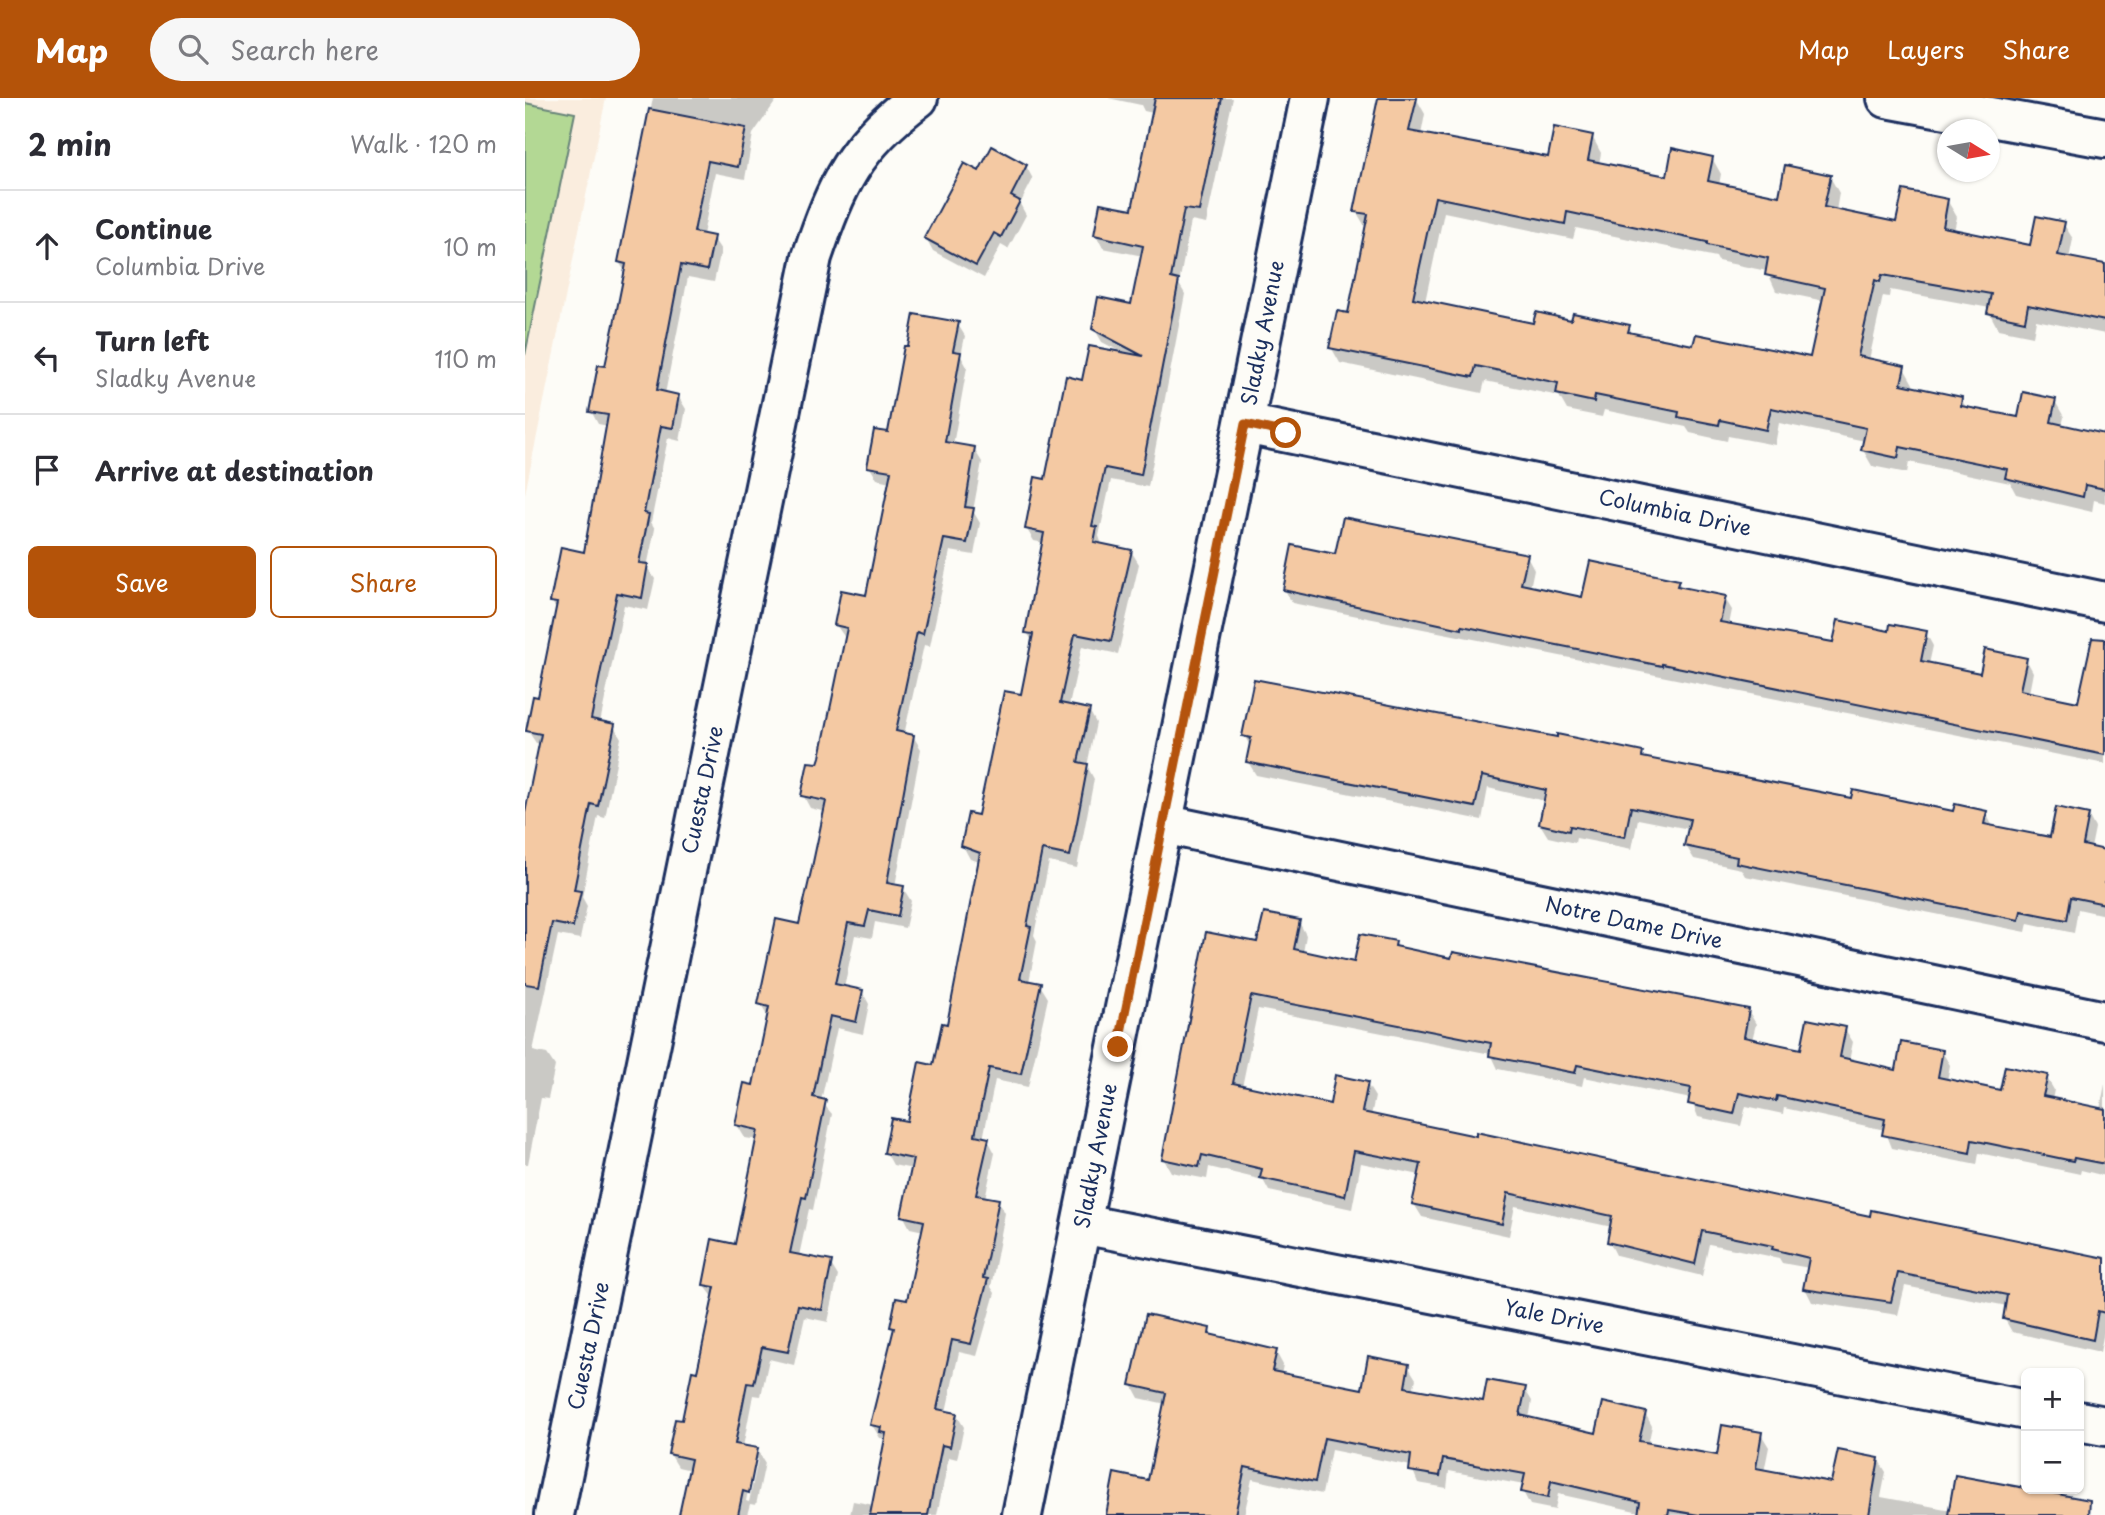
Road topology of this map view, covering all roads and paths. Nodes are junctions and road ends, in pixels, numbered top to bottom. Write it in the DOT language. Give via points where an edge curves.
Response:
graph roads {
  1 [pos="891,98"];
  2 [pos="918,98"];
  3 [pos="1310,98"];
  4 [pos="1887,98"];
  5 [pos="2105,138"];
  6 [pos="863,147"];
  7 [pos="1245,424"];
  8 [pos="2105,602"];
  9 [pos="1163,824"];
  10 [pos="2105,1021"];
  11 [pos="1082,1224"];
  12 [pos="2021,1409"];
  13 [pos="2084,1422"];
  14 [pos="2105,1426"];
  15 [pos="554,1515"];
  16 [pos="1022,1515"];
  1 -- 6 [label="street"];
  2 -- 6 [label="street, Cuesta Drive"];
  3 -- 7 [label="street, Sladky Avenue"];
  4 -- 5 [label="street"];
  6 -- 15 [label="street, Cuesta Drive" via="832,197 812,257"];
  7 -- 8 [label="street, Columbia Drive"];
  7 -- 9 [label="street, Sladky Avenue"];
  9 -- 10 [label="street, Notre Dame Drive"];
  9 -- 11 [label="street, Sladky Avenue"];
  11 -- 12 [label="street, Yale Drive"];
  11 -- 16 [label="street, Sladky Avenue"];
  13 -- 14 [label="street"];
}
